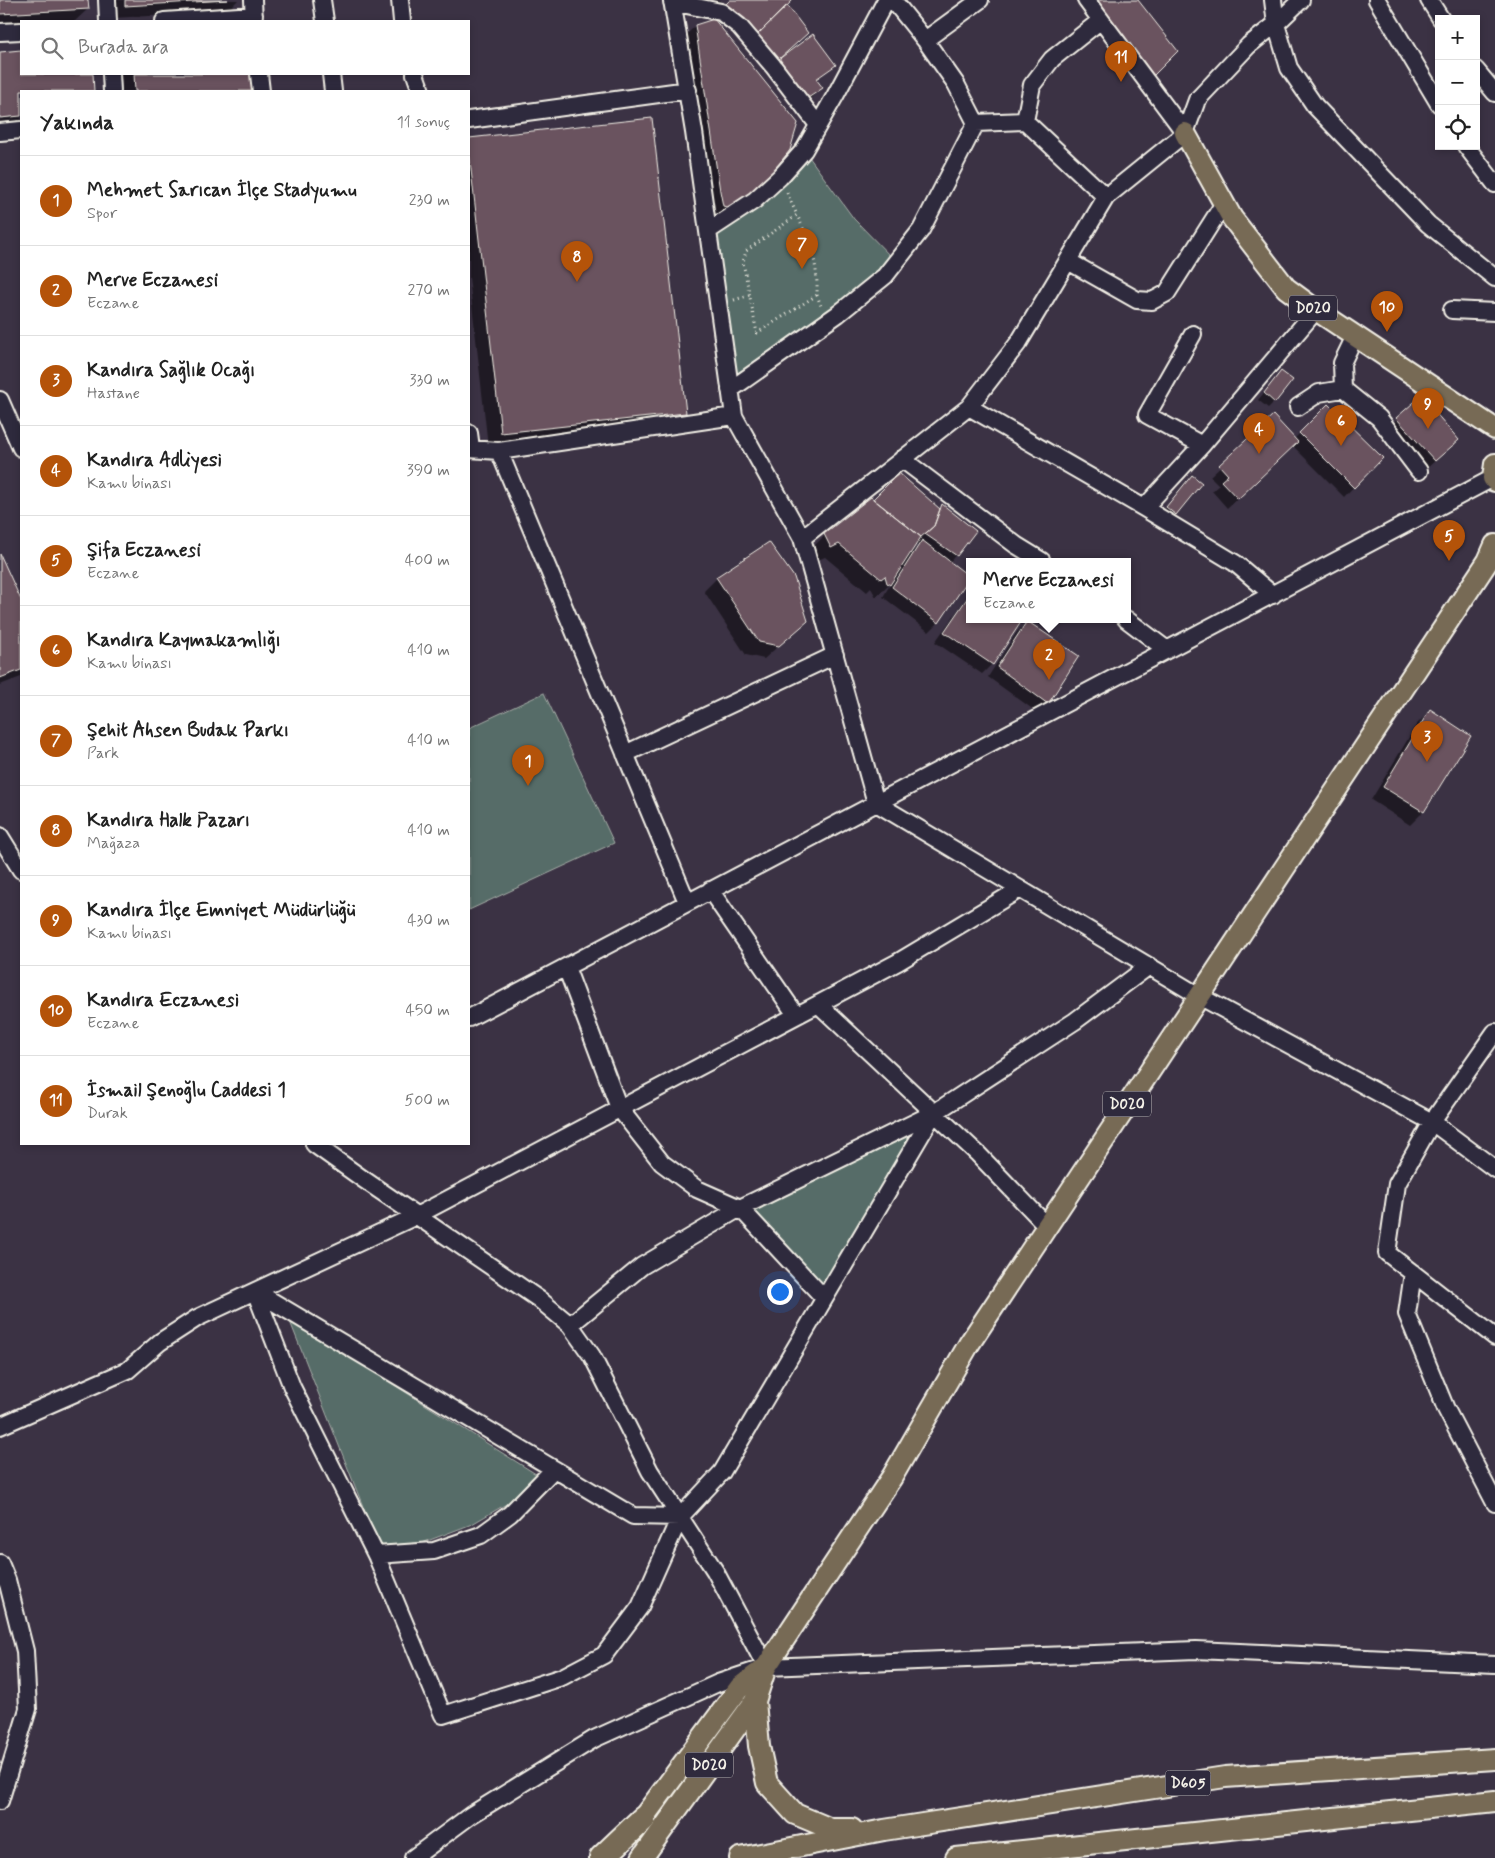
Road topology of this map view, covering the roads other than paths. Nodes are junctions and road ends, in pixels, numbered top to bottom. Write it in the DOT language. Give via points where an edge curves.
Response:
graph roads {
  1 [pos="107,0"];
  2 [pos="322,0"];
  3 [pos="400,0"];
  4 [pos="886,0"];
  5 [pos="893,0"];
  6 [pos="980,0"];
  7 [pos="1086,0"];
  8 [pos="1273,0"];
  9 [pos="1301,0"];
  10 [pos="1377,0"];
  11 [pos="1429,0"];
  12 [pos="672,1"];
  13 [pos="254,12"];
  14 [pos="1438,15"];
  15 [pos="108,20"];
  16 [pos="174,20"];
  17 [pos="325,20"];
  18 [pos="402,20"];
  19 [pos="1100,20"];
  20 [pos="1276,24"];
  21 [pos="20,31"];
  22 [pos="0,32"];
  23 [pos="925,40"];
  24 [pos="111,75"];
  25 [pos="259,75"];
  26 [pos="331,75"];
  27 [pos="415,75"];
  28 [pos="1480,75"];
  29 [pos="112,90"];
  30 [pos="261,90"];
  31 [pos="333,90"];
  32 [pos="421,90"];
  33 [pos="688,90"];
  34 [pos="1495,93"];
  35 [pos="1435,97"];
  36 [pos="470,120"];
  37 [pos="1025,121"];
  38 [pos="976,123"];
  39 [pos="818,125"];
  40 [pos="20,130"];
  41 [pos="0,132"];
  42 [pos="1185,133"];
  43 [pos="1469,150"];
  44 [pos="1495,184"];
  45 [pos="1106,197"];
  46 [pos="1224,203"];
  47 [pos="708,231"];
  48 [pos="1068,261"];
  49 [pos="1495,278"];
  50 [pos="1316,310"];
  51 [pos="1452,310"];
  52 [pos="1495,312"];
  53 [pos="1193,334"];
  54 [pos="1355,336"];
  55 [pos="1342,389"];
  56 [pos="730,390"];
  57 [pos="0,400"];
  58 [pos="968,407"];
  59 [pos="1298,407"];
  60 [pos="734,416"];
  61 [pos="1495,429"];
  62 [pos="470,443"];
  63 [pos="1202,445"];
  64 [pos="20,446"];
  65 [pos="499,451"];
  66 [pos="902,460"];
  67 [pos="1418,471"];
  68 [pos="1495,474"];
  69 [pos="1144,508"];
  70 [pos="802,538"];
  71 [pos="1495,545"];
  72 [pos="1037,558"];
  73 [pos="1273,595"];
  74 [pos="1131,623"];
  75 [pos="1167,650"];
  76 [pos="835,655"];
  77 [pos="625,754"];
  78 [pos="876,803"];
  79 [pos="0,836"];
  80 [pos="20,868"];
  81 [pos="1020,889"];
  82 [pos="710,890"];
  83 [pos="687,902"];
  84 [pos="1149,966"];
  85 [pos="566,967"];
  86 [pos="1199,996"];
  87 [pos="818,1004"];
  88 [pos="796,1015"];
  89 [pos="470,1017"];
  90 [pos="1495,1032"];
  91 [pos="619,1108"];
  92 [pos="934,1113"];
  93 [pos="1432,1122"];
  94 [pos="315,1145"];
  95 [pos="1495,1169"];
  96 [pos="740,1208"];
  97 [pos="416,1216"];
  98 [pos="1047,1226"];
  99 [pos="1413,1273"];
  100 [pos="255,1291"];
  101 [pos="824,1298"];
  102 [pos="570,1325"];
  103 [pos="1495,1337"];
  104 [pos="0,1426"];
  105 [pos="554,1469"];
  106 [pos="1495,1503"];
  107 [pos="680,1517"];
  108 [pos="376,1555"];
  109 [pos="0,1563"];
  110 [pos="1495,1664"];
  111 [pos="766,1667"];
  112 [pos="755,1701"];
  113 [pos="1495,1759"];
  114 [pos="0,1801"];
  115 [pos="1495,1801"];
  116 [pos="643,1819"];
  117 [pos="884,1830"];
  118 [pos="412,1858"];
  119 [pos="602,1858"];
  120 [pos="615,1858"];
  121 [pos="642,1858"];
  122 [pos="740,1858"];
  123 [pos="956,1858"];
  1 -- 15 [label="street"];
  2 -- 17 [label="street"];
  3 -- 18 [label="street"];
  4 -- 39 [label="street"];
  5 -- 23 [label="street"];
  6 -- 23 [label="street"];
  7 -- 19 [label="street"];
  8 -- 20 [label="street"];
  9 -- 20 [label="street"];
  10 -- 35 [label="street"];
  11 -- 14 [label="street"];
  12 -- 33 [label="street"];
  12 -- 39 [label="street" via="721,12 739,26"];
  13 -- 16 [label="street"];
  19 -- 37 [label="street" via="1052,59 1032,85"];
  19 -- 42 [label="street"];
  20 -- 42 [label="street" via="1248,45 1197,100"];
  20 -- 49 [label="street" via="1289,68 1315,106 1428,224"];
  21 -- 22 [label="street"];
  23 -- 38 [label="street" via="956,84"];
  24 -- 29 [label="street"];
  25 -- 30 [label="street"];
  26 -- 31 [label="street"];
  27 -- 32 [label="street"];
  28 -- 34 [label="street"];
  33 -- 36 [label="street"];
  33 -- 47 [label="street"];
  37 -- 38 [label="street"];
  37 -- 45 [label="street"];
  38 -- 56 [label="street" via="921,230 884,276 838,314"];
  39 -- 47 [label="street" via="804,150 780,177 755,200"];
  40 -- 41 [label="street"];
  42 -- 45 [label="street"];
  42 -- 46 [label="main road, D020"];
  43 -- 44 [label="street"];
  45 -- 48 [label="street"];
  46 -- 48 [label="street" via="1168,294 1152,301 1136,300"];
  46 -- 50 [label="main road, D020" via="1286,288"];
  47 -- 56 [label="street"];
  48 -- 58 [label="street" via="1019,342"];
  50 -- 54 [label="main road, D020"];
  50 -- 63 [label="street"];
  51 -- 52 [label="street"];
  53 -- 63 [label="street" via="1147,415"];
  54 -- 55 [label="street" via="1342,363"];
  54 -- 61 [label="main road, D020"];
  55 -- 59 [label="street" via="1319,393"];
  55 -- 67 [label="street" via="1380,418"];
  56 -- 60 [label="street"];
  57 -- 64 [label="street"];
  58 -- 66 [label="street"];
  58 -- 69 [label="street"];
  60 -- 65 [label="street"];
  60 -- 70 [label="street"];
  62 -- 65 [label="street"];
  63 -- 69 [label="street"];
  65 -- 77 [label="street"];
  66 -- 70 [label="street"];
  66 -- 72 [label="street"];
  68 -- 73 [label="street"];
  69 -- 73 [label="street" via="1235,563"];
  70 -- 76 [label="street"];
  71 -- 86 [label="main road, D020" via="1488,561"];
  73 -- 75 [label="street"];
  74 -- 75 [label="street"];
  75 -- 78 [label="street"];
  76 -- 77 [label="street"];
  76 -- 78 [label="street"];
  77 -- 83 [label="street"];
  78 -- 81 [label="street"];
  78 -- 82 [label="street"];
  79 -- 80 [label="street"];
  81 -- 84 [label="street"];
  81 -- 87 [label="street" via="898,962"];
  82 -- 83 [label="street"];
  82 -- 88 [label="street"];
  83 -- 85 [label="street"];
  84 -- 86 [label="street"];
  84 -- 92 [label="street" via="1076,1022"];
  85 -- 89 [label="street"];
  85 -- 91 [label="street"];
  86 -- 93 [label="street"];
  86 -- 98 [label="main road, D020"];
  87 -- 88 [label="street"];
  87 -- 92 [label="street"];
  88 -- 91 [label="street"];
  90 -- 93 [label="street"];
  91 -- 96 [label="street" via="662,1163 697,1189"];
  91 -- 97 [label="street"];
  92 -- 96 [label="street"];
  92 -- 98 [label="street"];
  92 -- 101 [label="street"];
  93 -- 95 [label="street"];
  93 -- 99 [label="street" via="1397,1184 1387,1253"];
  94 -- 97 [label="street"];
  96 -- 101 [label="street"];
  96 -- 102 [label="street" via="642,1266"];
  97 -- 100 [label="street"];
  97 -- 102 [label="street" via="540,1300"];
  98 -- 111 [label="main road, D020" via="969,1344 892,1477"];
  99 -- 103 [label="street"];
  99 -- 106 [label="street" via="1407,1314 1446,1410"];
  100 -- 104 [label="street" via="197,1318 167,1337 128,1370"];
  100 -- 105 [label="street"];
  100 -- 108 [label="street" via="292,1387"];
  101 -- 107 [label="street" via="722,1472"];
  102 -- 107 [label="street" via="592,1356 650,1471"];
  105 -- 107 [label="street" via="633,1516"];
  105 -- 108 [label="street" via="510,1514 481,1535 434,1551"];
  107 -- 108 [label="street" via="640,1607 604,1654 562,1677 444,1715"];
  107 -- 111 [label="street" via="715,1571"];
  109 -- 114 [label="street" via="8,1580 25,1651 28,1709"];
  110 -- 111 [label="street" via="1196,1650"];
  111 -- 112 [label="main road, D020"];
  111 -- 116 [label="main road, D020" via="740,1687"];
  111 -- 118 [label="street" via="718,1683 594,1739 471,1815"];
  112 -- 117 [label="main road" via="759,1746 767,1783 795,1814 831,1829"];
  112 -- 121 [label="main road, D020"];
  113 -- 117 [label="main road, D605" via="1225,1777"];
  115 -- 123 [label="main road"];
  116 -- 119 [label="highway"];
  116 -- 120 [label="main road, D020"];
  117 -- 122 [label="main road, D605"];
}
